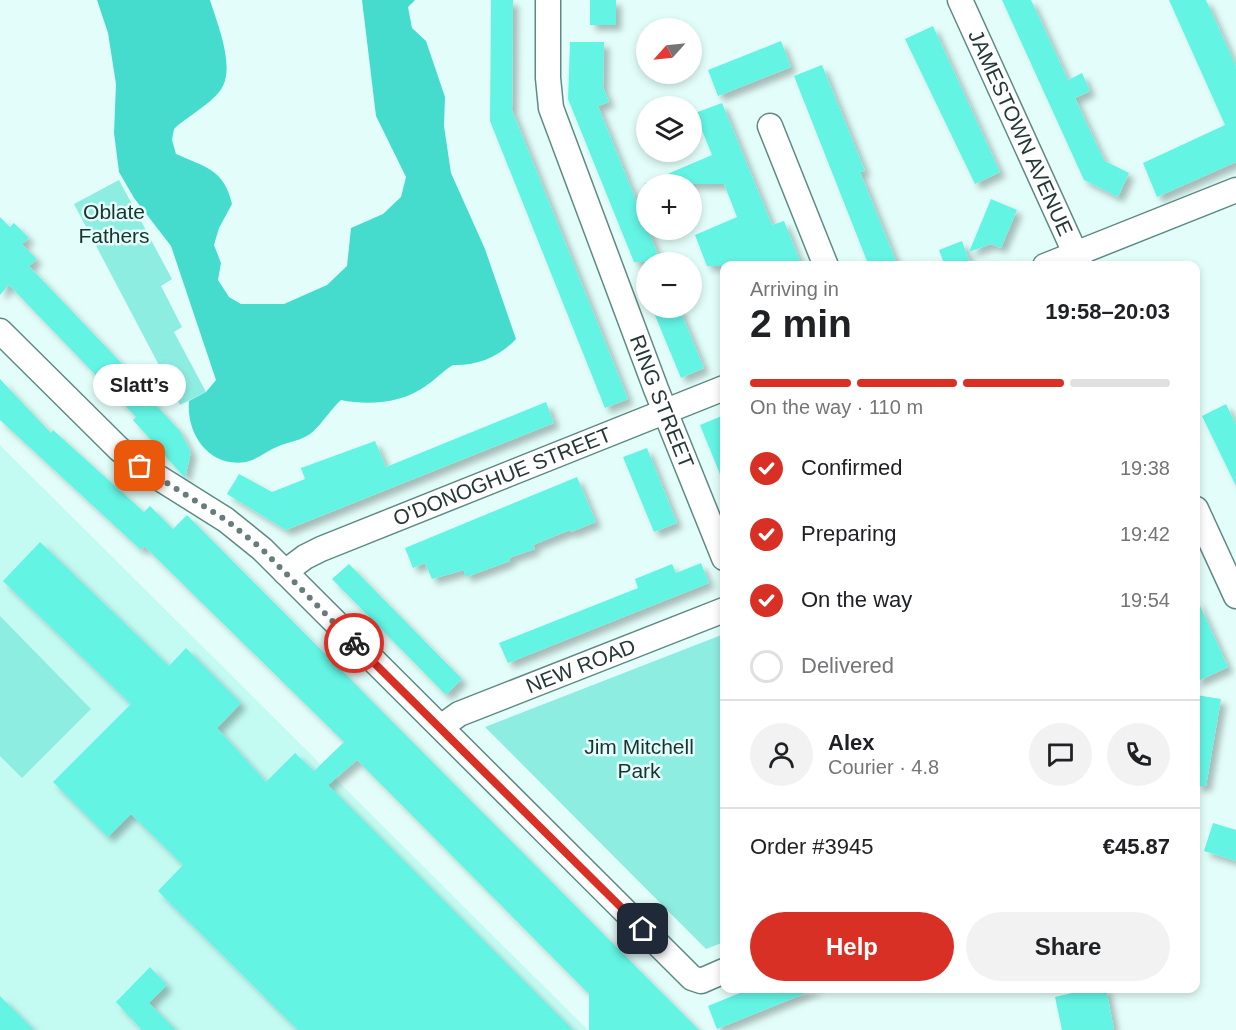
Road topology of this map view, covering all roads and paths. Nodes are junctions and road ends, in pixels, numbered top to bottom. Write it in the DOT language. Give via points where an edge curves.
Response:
graph roads {
  1 [pos="548,0"];
  2 [pos="960,0"];
  3 [pos="770,126"];
  4 [pos="1236,190"];
  5 [pos="1079,260"];
  6 [pos="824,261"];
  7 [pos="0,331"];
  8 [pos="720,390"];
  9 [pos="665,411"];
  10 [pos="1200,518"];
  11 [pos="720,548"];
  12 [pos="285,572"];
  13 [pos="1236,596"];
  14 [pos="720,612"];
  15 [pos="441,727"];
  16 [pos="720,973"];
  1 -- 9 [label="street, RING STREET" via="550,108"];
  2 -- 5 [label="street, JAMESTOWN AVENUE"];
  3 -- 6 [label="street"];
  4 -- 5 [label="street"];
  7 -- 12 [label="street" via="119,449 226,520"];
  8 -- 9 [label="street, O'DONOGHUE STREET"];
  9 -- 11 [label="street, RING STREET"];
  9 -- 12 [label="street, O'DONOGHUE STREET" via="321,549"];
  10 -- 13 [label="street"];
  12 -- 15 [label="street"];
  14 -- 15 [label="street, NEW ROAD" via="459,714"];
  15 -- 16 [label="street" via="696,979 701,981"];
}
